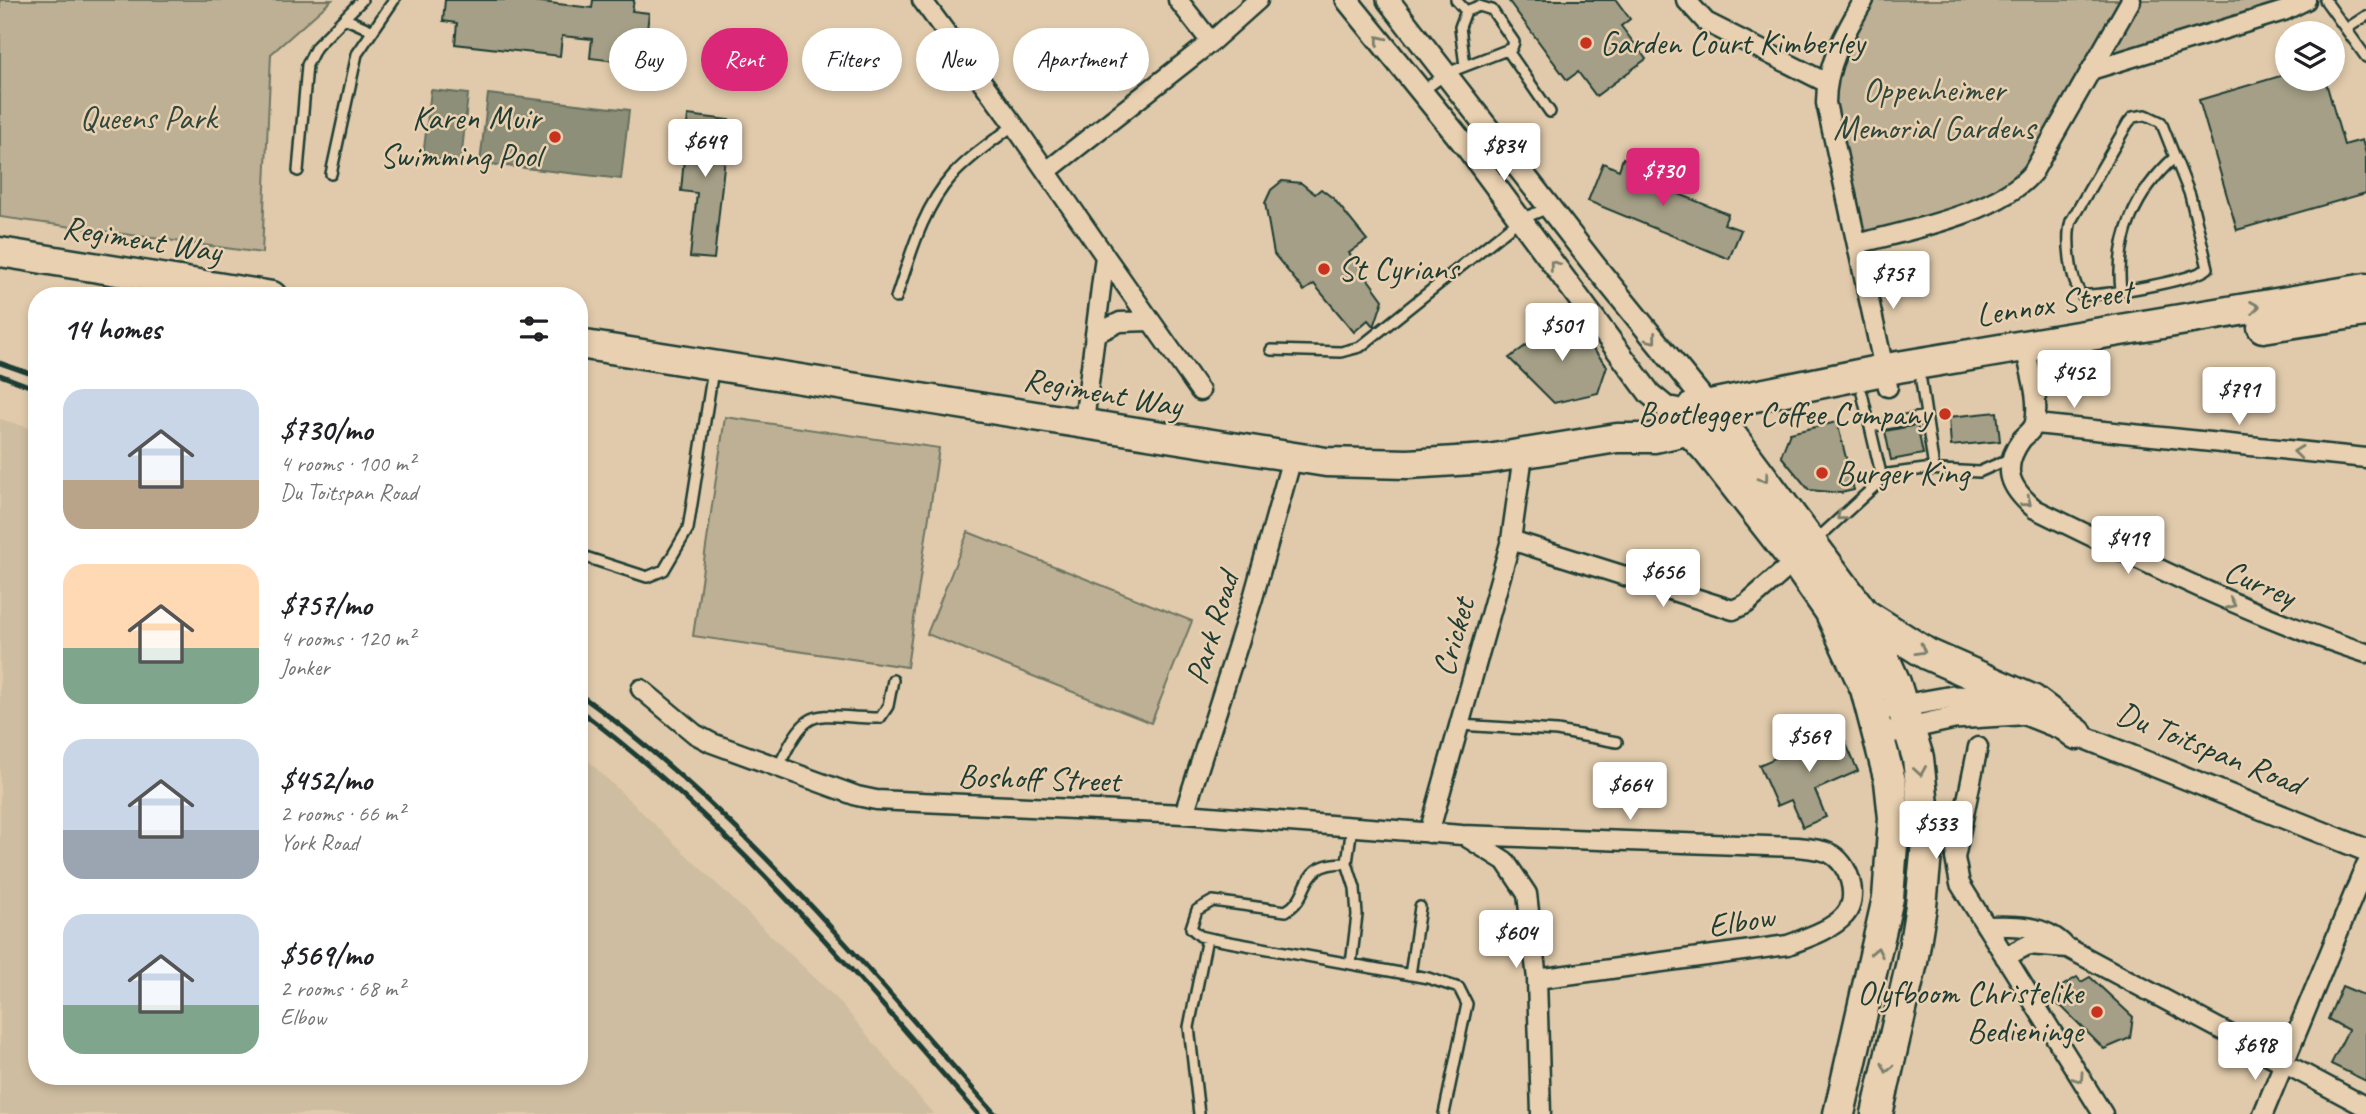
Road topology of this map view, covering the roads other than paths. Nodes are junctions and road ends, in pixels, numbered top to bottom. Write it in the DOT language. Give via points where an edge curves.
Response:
graph roads {
  1 [pos="362,0"];
  2 [pos="394,0"];
  3 [pos="922,0"];
  4 [pos="1178,0"];
  5 [pos="1258,0"];
  6 [pos="1348,0"];
  7 [pos="1388,0"];
  8 [pos="1456,0"];
  9 [pos="1686,0"];
  10 [pos="1864,0"];
  11 [pos="2131,0"];
  12 [pos="2306,0"];
  13 [pos="2325,0"];
  14 [pos="1465,11"];
  15 [pos="2366,16"];
  16 [pos="344,18"];
  17 [pos="2346,29"];
  18 [pos="371,30"];
  19 [pos="1211,42"];
  20 [pos="1508,51"];
  21 [pos="2366,57"];
  22 [pos="1456,69"];
  23 [pos="2091,70"];
  24 [pos="1827,83"];
  25 [pos="1421,92"];
  26 [pos="1550,112"];
  27 [pos="1014,125"];
  28 [pos="2175,157"];
  29 [pos="299,171"];
  30 [pos="1047,171"];
  31 [pos="331,174"];
  32 [pos="1550,207"];
  33 [pos="1519,220"];
  34 [pos="1857,244"];
  35 [pos="0,252"];
  36 [pos="1105,256"];
  37 [pos="216,287"];
  38 [pos="2366,289"];
  39 [pos="2121,290"];
  40 [pos="896,298"];
  41 [pos="2366,311"];
  42 [pos="1149,321"];
  43 [pos="1095,334"];
  44 [pos="588,345"];
  45 [pos="1271,350"];
  46 [pos="2026,354"];
  47 [pos="714,365"];
  48 [pos="1921,381"];
  49 [pos="1879,383"];
  50 [pos="1200,391"];
  51 [pos="1715,414"];
  52 [pos="1926,416"];
  53 [pos="1084,422"];
  54 [pos="1682,422"];
  55 [pos="2035,424"];
  56 [pos="1870,427"];
  57 [pos="1523,455"];
  58 [pos="1292,458"];
  59 [pos="2011,458"];
  60 [pos="2366,458"];
  61 [pos="1934,469"];
  62 [pos="1882,478"];
  63 [pos="1511,540"];
  64 [pos="1803,552"];
  65 [pos="588,558"];
  66 [pos="1864,614"];
  67 [pos="2366,653"];
  68 [pos="893,680"];
  69 [pos="641,689"];
  70 [pos="1906,716"];
  71 [pos="1874,723"];
  72 [pos="1459,725"];
  73 [pos="2077,734"];
  74 [pos="1617,742"];
  75 [pos="1978,747"];
  76 [pos="778,768"];
  77 [pos="1184,814"];
  78 [pos="1352,826"];
  79 [pos="1429,833"];
  80 [pos="1462,835"];
  81 [pos="2366,850"];
  82 [pos="1347,863"];
  83 [pos="2366,865"];
  84 [pos="1420,907"];
  85 [pos="1986,926"];
  86 [pos="1207,938"];
  87 [pos="2067,948"];
  88 [pos="2005,957"];
  89 [pos="1351,964"];
  90 [pos="1410,975"];
  91 [pos="1536,979"];
  92 [pos="2284,1065"];
  93 [pos="2366,1107"];
  94 [pos="1199,1114"];
  95 [pos="1444,1114"];
  96 [pos="1541,1114"];
  97 [pos="1839,1114"];
  98 [pos="1877,1114"];
  99 [pos="2104,1114"];
  100 [pos="2263,1114"];
  1 -- 16 [label="lane"];
  2 -- 18 [label="lane"];
  3 -- 27 [label="street"];
  4 -- 19 [label="street"];
  5 -- 19 [label="street"];
  25 -- 6 [label="street, one-way"];
  7 -- 22 [label="street"];
  8 -- 14 [label="lane"];
  9 -- 24 [label="street" via="1706,22"];
  10 -- 24 [label="street" via="1835,53"];
  11 -- 23 [label="street"];
  12 -- 23 [label="street"];
  13 -- 17 [label="lane"];
  14 -- 20 [label="lane" via="1479,6 1492,10 1514,42"];
  14 -- 22 [label="lane"];
  15 -- 17 [label="lane"];
  16 -- 18 [label="lane"];
  16 -- 29 [label="lane" via="316,47 307,65"];
  17 -- 21 [label="lane"];
  18 -- 31 [label="lane" via="353,66"];
  19 -- 30 [label="street"];
  20 -- 22 [label="lane"];
  20 -- 26 [label="lane"];
  22 -- 25 [label="lane"];
  22 -- 32 [label="street"];
  23 -- 34 [label="street" via="2033,172 2011,194"];
  24 -- 34 [label="street" via="1827,115"];
  25 -- 33 [label="street"];
  27 -- 30 [label="street"];
  27 -- 40 [label="lane" via="944,186 930,208"];
  28 -- 39 [label="lane" via="2149,185 2130,219 2118,270"];
  28 -- 39 [label="lane" via="2190,195 2208,268 2195,275"];
  28 -- 39 [label="lane" via="2161,122 2146,115 2133,117 2074,214 2067,234 2079,292"];
  30 -- 36 [label="street"];
  32 -- 33 [label="lane"];
  32 -- 51 [label="street, one-way"];
  33 -- 45 [label="lane" via="1360,347 1341,352"];
  54 -- 33 [label="street, one-way" via="1650,394"];
  34 -- 49 [label="street"];
  35 -- 37 [label="main road, Regiment Way"];
  36 -- 42 [label="street"];
  36 -- 43 [label="street"];
  46 -- 38 [label="highway, Lennox Street, one-way"];
  41 -- 46 [label="highway, Lennox Street"];
  42 -- 43 [label="street" via="1120,322"];
  42 -- 50 [label="street"];
  43 -- 53 [label="street"];
  44 -- 47 [label="main road, Regiment Way"];
  46 -- 48 [label="highway, Lennox Street"];
  46 -- 49 [label="highway, Lennox Street"];
  46 -- 55 [label="street" via="2034,387"];
  47 -- 53 [label="main road, Regiment Way"];
  47 -- 65 [label="lane" via="688,529 664,570 648,577"];
  48 -- 49 [label="highway, Lennox Street"];
  48 -- 52 [label="lane"];
  49 -- 51 [label="highway, Lennox Street"];
  49 -- 56 [label="lane"];
  51 -- 54 [label="highway, Lennox Street"];
  51 -- 64 [label="highway, one-way"];
  52 -- 56 [label="lane"];
  52 -- 61 [label="lane"];
  53 -- 58 [label="main road, Regiment Way"];
  54 -- 57 [label="main road, Regiment Way" via="1654,438 1617,438"];
  54 -- 64 [label="highway"];
  55 -- 59 [label="street"];
  60 -- 55 [label="street, one-way"];
  56 -- 62 [label="lane"];
  57 -- 58 [label="main road, Regiment Way" via="1408,464"];
  57 -- 63 [label="street, Cricket"];
  58 -- 77 [label="street, Park Road"];
  59 -- 61 [label="lane" via="1979,472"];
  59 -- 67 [label="street, Currey, one-way" via="2010,477 2017,494 2035,509 2246,611"];
  61 -- 62 [label="lane" via="1905,470"];
  62 -- 64 [label="lane, one-way"];
  63 -- 64 [label="street" via="1733,610 1746,604"];
  63 -- 72 [label="street, Cricket"];
  64 -- 66 [label="highway"];
  64 -- 71 [label="highway" via="1866,689"];
  66 -- 70 [label="highway"];
  66 -- 73 [label="highway, one-way" via="1927,654 2032,701"];
  68 -- 76 [label="lane" via="888,706 880,718 818,715 803,725"];
  69 -- 76 [label="street, Boshoff Street" via="695,734"];
  70 -- 71 [label="street, Du Toitspan Road"];
  70 -- 73 [label="street, Du Toitspan Road" via="1953,697 1985,698"];
  70 -- 98 [label="highway, one-way" via="1924,803 1925,875 1912,962"];
  97 -- 71 [label="highway, one-way" via="1888,898 1894,818 1890,780"];
  72 -- 74 [label="lane" via="1557,731"];
  72 -- 79 [label="street, Cricket"];
  73 -- 81 [label="street, Du Toitspan Road"];
  75 -- 85 [label="street" via="1955,866 1960,884"];
  76 -- 77 [label="street, Boshoff Street" via="857,796 894,802"];
  77 -- 78 [label="street, Boshoff Street"];
  78 -- 79 [label="street, Boshoff Street"];
  78 -- 82 [label="lane"];
  79 -- 80 [label="street, Boshoff Street"];
  80 -- 91 [label="street" via="1495,853 1522,885 1530,907"];
  80 -- 91 [label="street, Elbow" via="1797,847 1829,853 1848,873 1852,901 1846,914 1818,933 1773,949"];
  82 -- 86 [label="lane" via="1315,870 1286,911 1213,901 1204,904 1191,928"];
  82 -- 89 [label="lane" via="1357,907"];
  83 -- 92 [label="street"];
  84 -- 90 [label="lane"];
  85 -- 87 [label="street" via="2039,930 2060,939"];
  85 -- 88 [label="street"];
  86 -- 89 [label="lane"];
  86 -- 94 [label="lane" via="1189,1027"];
  87 -- 88 [label="street" via="2028,945"];
  87 -- 92 [label="street"];
  88 -- 99 [label="street, one-way"];
  89 -- 90 [label="lane"];
  90 -- 95 [label="lane" via="1459,988 1467,1004"];
  91 -- 96 [label="street"];
  92 -- 93 [label="street"];
  92 -- 100 [label="street"];
}
